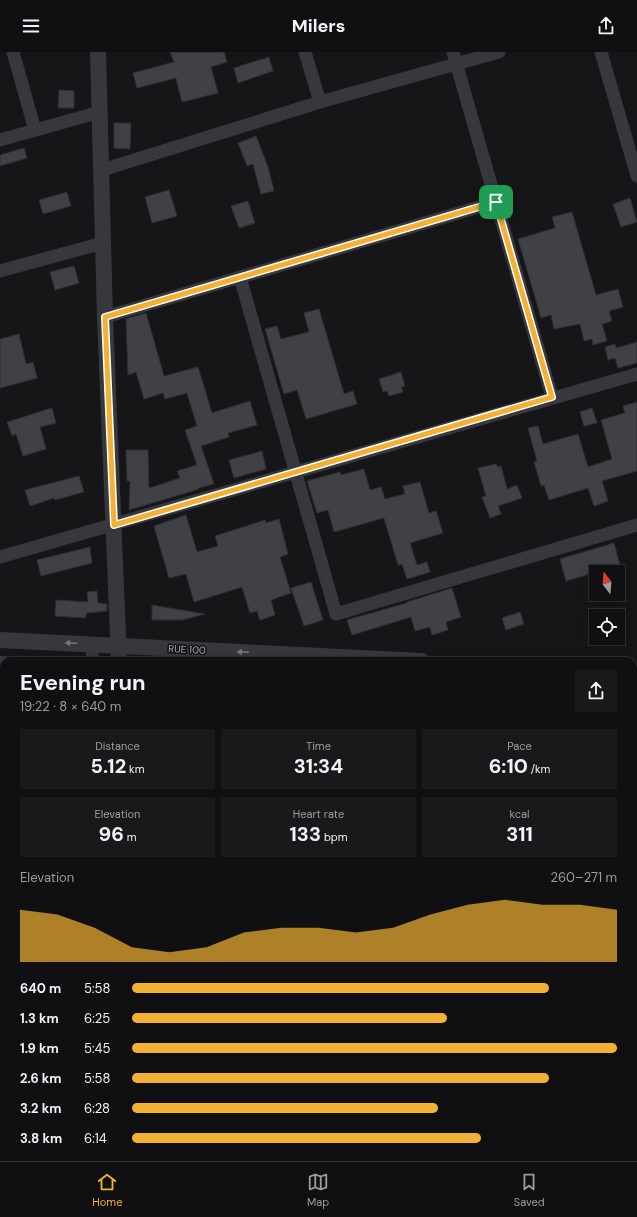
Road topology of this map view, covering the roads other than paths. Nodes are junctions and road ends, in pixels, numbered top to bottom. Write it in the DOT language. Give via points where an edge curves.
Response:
graph roads {
  1 [pos="13,52"];
  2 [pos="98,52"];
  3 [pos="305,52"];
  4 [pos="499,52"];
  5 [pos="601,52"];
  6 [pos="454,58"];
  7 [pos="320,102"];
  8 [pos="100,112"];
  9 [pos="35,130"];
  10 [pos="0,140"];
  11 [pos="102,170"];
  12 [pos="637,176"];
  13 [pos="496,202"];
  14 [pos="103,243"];
  15 [pos="0,271"];
  16 [pos="240,277"];
  17 [pos="105,317"];
  18 [pos="637,374"];
  19 [pos="552,397"];
  20 [pos="295,473"];
  21 [pos="114,525"];
  22 [pos="637,525"];
  23 [pos="0,557"];
  24 [pos="0,640"];
  25 [pos="93,644"];
  26 [pos="119,653"];
  27 [pos="92,657"];
  28 [pos="270,657"];
  1 -- 9 [label="street"];
  2 -- 8 [label="street"];
  3 -- 7 [label="street"];
  4 -- 6 [label="street"];
  5 -- 12 [label="street"];
  6 -- 7 [label="street"];
  6 -- 13 [label="street"];
  7 -- 11 [label="street"];
  8 -- 9 [label="street"];
  8 -- 11 [label="street"];
  9 -- 10 [label="street"];
  11 -- 14 [label="street"];
  13 -- 16 [label="street"];
  13 -- 19 [label="street"];
  14 -- 15 [label="street"];
  14 -- 17 [label="street"];
  16 -- 17 [label="street"];
  16 -- 20 [label="street"];
  17 -- 21 [label="street"];
  18 -- 19 [label="street"];
  19 -- 20 [label="street"];
  20 -- 21 [label="street"];
  20 -- 22 [label="street" via="336,614"];
  21 -- 23 [label="street"];
  21 -- 26 [label="street"];
  25 -- 24 [label="street, RUE 100, one-way"];
  25 -- 26 [label="street, RUE 100"];
  25 -- 27 [label="street"];
  28 -- 26 [label="street, RUE 100, one-way"];
}
